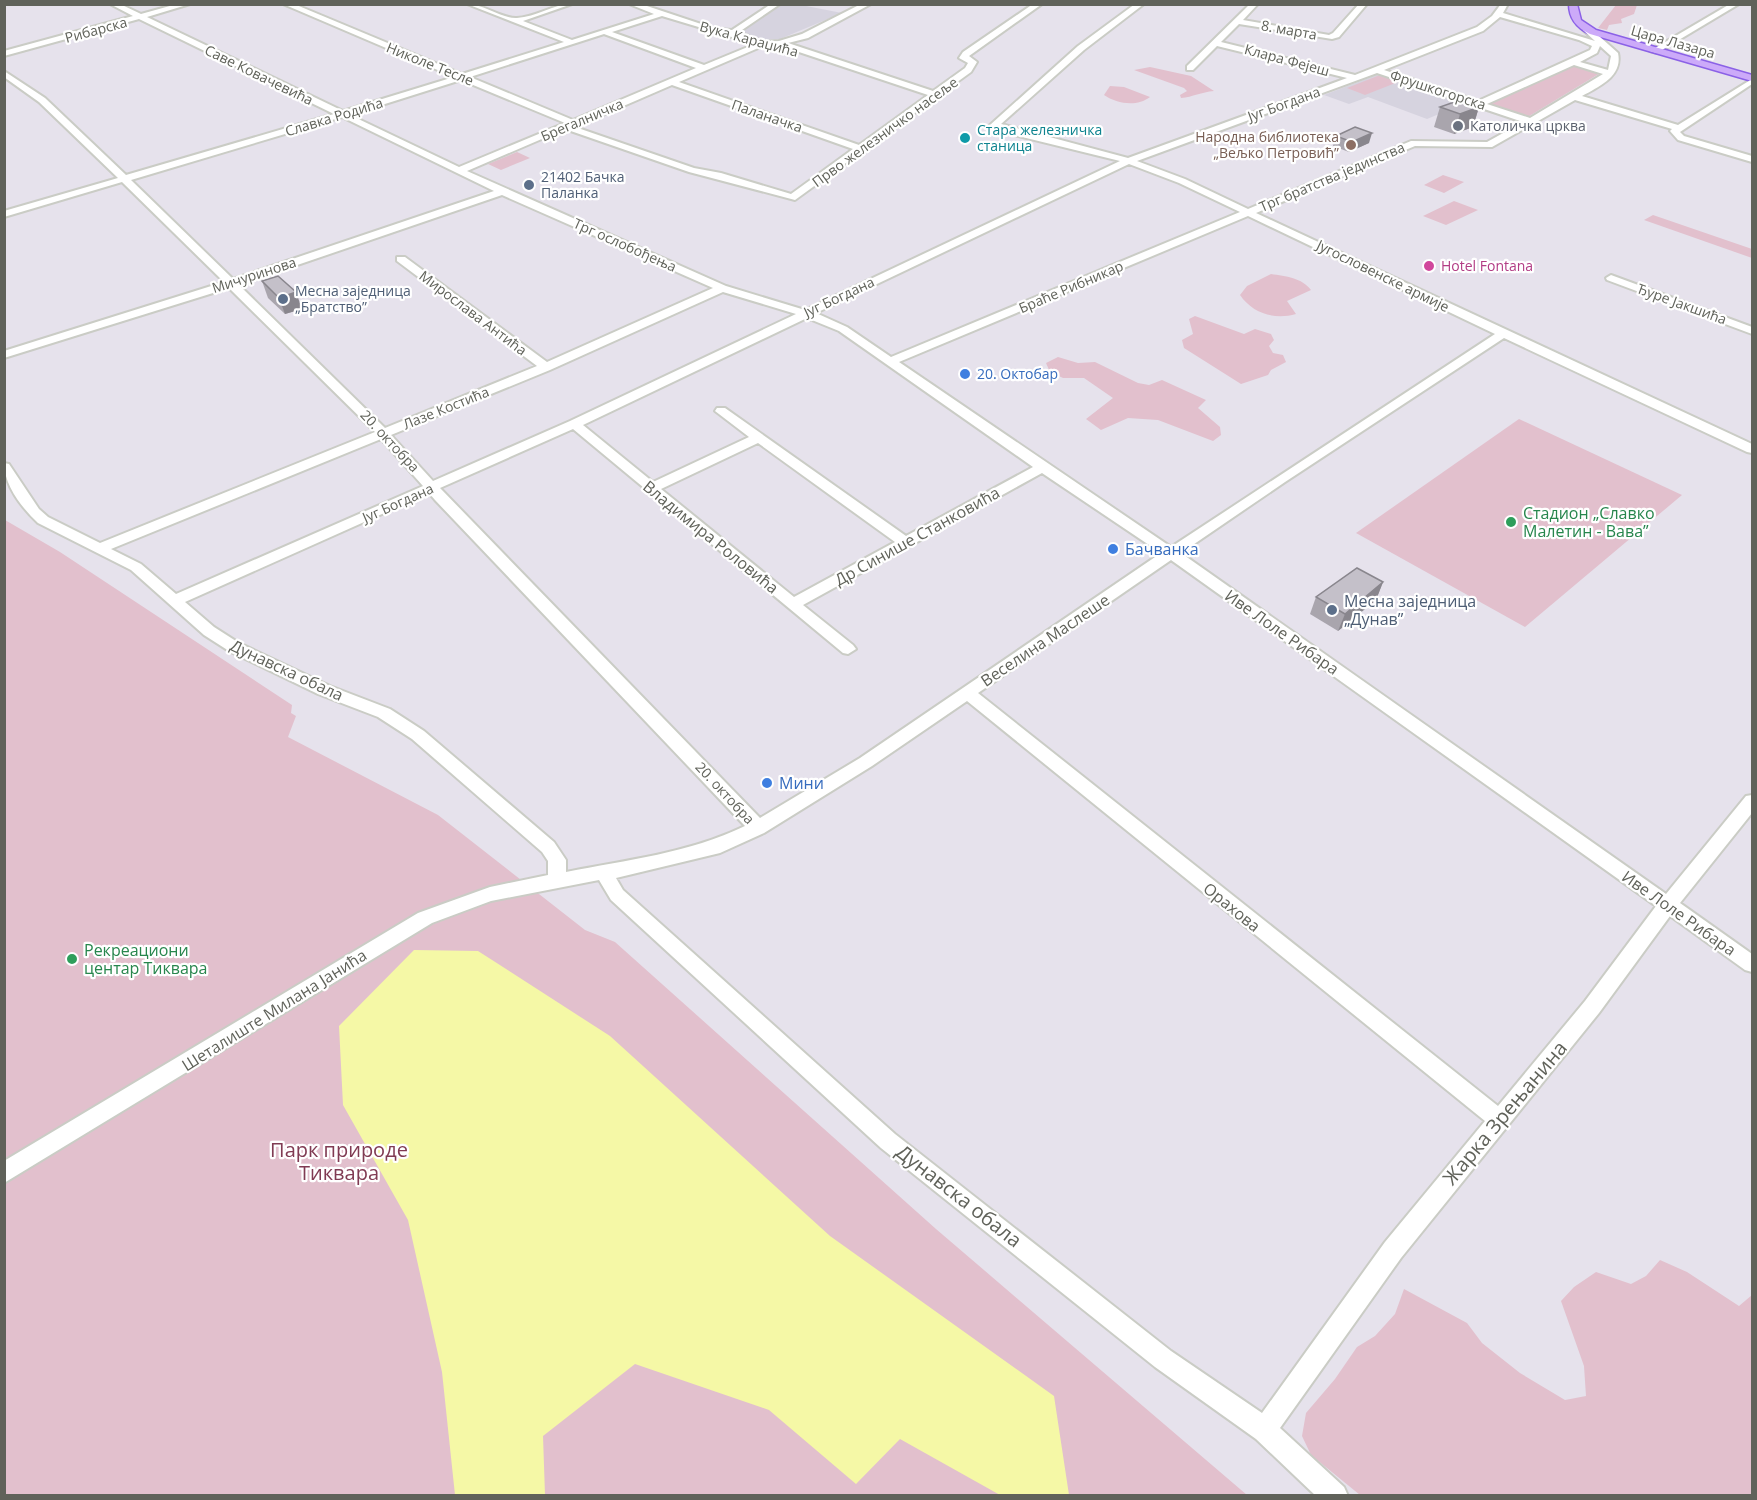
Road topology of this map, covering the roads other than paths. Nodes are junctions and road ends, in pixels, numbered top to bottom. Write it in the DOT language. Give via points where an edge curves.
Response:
graph roads {
  1 [pos="113,4"];
  2 [pos="187,4"];
  3 [pos="286,4"];
  4 [pos="470,4"];
  5 [pos="569,4"];
  6 [pos="632,4"];
  7 [pos="777,4"];
  8 [pos="868,4"];
  9 [pos="1039,4"];
  10 [pos="1141,4"];
  11 [pos="1255,4"];
  12 [pos="1364,4"];
  13 [pos="1505,4"];
  14 [pos="1567,4"];
  15 [pos="1736,4"];
  16 [pos="1573,5"];
  17 [pos="661,14"];
  18 [pos="1499,14"];
  19 [pos="141,18"];
  20 [pos="516,21"];
  21 [pos="1237,21"];
  22 [pos="1587,30"];
  23 [pos="605,32"];
  24 [pos="734,33"];
  25 [pos="574,43"];
  26 [pos="1217,43"];
  27 [pos="762,44"];
  28 [pos="779,44"];
  29 [pos="1643,48"];
  30 [pos="1613,51"];
  31 [pos="1654,51"];
  32 [pos="4,54"];
  33 [pos="1572,62"];
  34 [pos="1190,68"];
  35 [pos="706,69"];
  36 [pos="1377,70"];
  37 [pos="4,74"];
  38 [pos="1611,74"];
  39 [pos="462,77"];
  40 [pos="1356,78"];
  41 [pos="1752,80"];
  42 [pos="672,82"];
  43 [pos="935,95"];
  44 [pos="1571,96"];
  45 [pos="1479,104"];
  46 [pos="342,115"];
  47 [pos="1533,122"];
  48 [pos="571,126"];
  49 [pos="1679,128"];
  50 [pos="862,149"];
  51 [pos="1752,159"];
  52 [pos="1130,160"];
  53 [pos="458,171"];
  54 [pos="124,179"];
  55 [pos="502,192"];
  56 [pos="792,198"];
  57 [pos="1249,212"];
  58 [pos="4,214"];
  59 [pos="401,259"];
  60 [pos="1611,278"];
  61 [pos="230,283"];
  62 [pos="722,288"];
  63 [pos="748,298"];
  64 [pos="804,313"];
  65 [pos="778,326"];
  66 [pos="1752,331"];
  67 [pos="1503,334"];
  68 [pos="4,355"];
  69 [pos="892,361"];
  70 [pos="546,367"];
  71 [pos="721,411"];
  72 [pos="574,424"];
  73 [pos="382,434"];
  74 [pos="758,438"];
  75 [pos="1752,449"];
  76 [pos="4,467"];
  77 [pos="1042,467"];
  78 [pos="433,488"];
  79 [pos="652,488"];
  80 [pos="905,543"];
  81 [pos="100,548"];
  82 [pos="1172,554"];
  83 [pos="173,601"];
  84 [pos="793,604"];
  85 [pos="848,649"];
  86 [pos="967,693"];
  87 [pos="1752,801"];
  88 [pos="758,828"];
  89 [pos="606,873"];
  90 [pos="557,880"];
  91 [pos="1668,905"];
  92 [pos="1752,964"];
  93 [pos="1499,1119"];
  94 [pos="4,1173"];
  95 [pos="1265,1430"];
  96 [pos="1335,1496"];
  1 -- 19 [label="street, Саве Ковачевића"];
  2 -- 19 [label="street, Рибарска"];
  3 -- 39 [label="street, Николе Тесле"];
  4 -- 20 [label="street"];
  5 -- 20 [label="street"];
  6 -- 17 [label="street, Вука Караџића"];
  7 -- 24 [label="street"];
  8 -- 28 [label="street" via="813,33"];
  9 -- 43 [label="street, Прво железничко насеље" via="964,56 973,62 972,67"];
  10 -- 52 [label="street, Југословенске армије" via="1081,48 995,125"];
  11 -- 21 [label="street"];
  12 -- 21 [label="street, 8. марта" via="1336,35 1329,37"];
  13 -- 18 [label="street, Југ Богдана"];
  14 -- 16 [label="street"];
  15 -- 31 [label="street"];
  16 -- 22 [label="main road" via="1574,17"];
  17 -- 23 [label="street, Славка Родића"];
  17 -- 24 [label="street, Вука Караџића"];
  18 -- 33 [label="street" via="1596,45 1594,51"];
  18 -- 36 [label="street, Југ Богдана" via="1480,29"];
  19 -- 32 [label="street, Рибарска"];
  19 -- 46 [label="street, Саве Ковачевића"];
  20 -- 25 [label="street"];
  21 -- 26 [label="street"];
  22 -- 29 [label="main road, Цара Лазара"];
  22 -- 30 [label="street"];
  23 -- 25 [label="street, Славка Родића"];
  23 -- 35 [label="street"];
  24 -- 27 [label="street, Вука Караџића"];
  25 -- 39 [label="street, Славка Родића"];
  26 -- 34 [label="street"];
  26 -- 40 [label="street, Клара Фејеш"];
  27 -- 28 [label="street, Вука Караџића"];
  27 -- 35 [label="street, Брегалничка"];
  28 -- 43 [label="street, Вука Караџића"];
  29 -- 30 [label="main road"];
  29 -- 31 [label="main road, Цара Лазара"];
  30 -- 38 [label="street" via="1616,65"];
  31 -- 41 [label="main road, Цара Лазара"];
  33 -- 38 [label="street"];
  33 -- 45 [label="street"];
  35 -- 42 [label="street, Брегалничка"];
  36 -- 40 [label="street, Југ Богдана"];
  36 -- 45 [label="street, Фрушкогорска"];
  37 -- 54 [label="street, 20. октобра" via="42,100"];
  38 -- 44 [label="street, Трг братства јединства"];
  39 -- 46 [label="street, Славка Родића"];
  39 -- 48 [label="street, Николе Тесле"];
  40 -- 52 [label="street, Југ Богдана"];
  41 -- 49 [label="street"];
  42 -- 48 [label="street, Брегалничка"];
  42 -- 50 [label="street, Паланачка"];
  43 -- 50 [label="street, Прво железничко насеље"];
  44 -- 47 [label="street, Трг братства јединства"];
  44 -- 49 [label="street"];
  45 -- 47 [label="street, Фрушкогорска"];
  46 -- 53 [label="street, Саве Ковачевића"];
  46 -- 54 [label="street, Славка Родића"];
  47 -- 57 [label="street, Трг братства јединства" via="1483,147 1414,143"];
  48 -- 53 [label="street, Брегалничка"];
  48 -- 56 [label="street, Николе Тесле" via="692,171"];
  49 -- 51 [label="street" via="1675,131 1682,138"];
  50 -- 56 [label="street, Прво железничко насеље"];
  52 -- 57 [label="street, Југословенске армије"];
  52 -- 64 [label="street, Југ Богдана"];
  53 -- 55 [label="street, Саве Ковачевића"];
  54 -- 58 [label="street, Славка Родића"];
  54 -- 61 [label="street, 20. октобра"];
  55 -- 61 [label="street, Мичуринова"];
  55 -- 62 [label="street, Трг ослобођења"];
  57 -- 67 [label="street, Југословенске армије"];
  57 -- 69 [label="street, Браће Рибникар"];
  59 -- 70 [label="street, Мирослава Антића"];
  60 -- 66 [label="street, Ђуре Јакшића"];
  61 -- 68 [label="street, Мичуринова"];
  61 -- 73 [label="street, 20. октобра"];
  62 -- 63 [label="street, Трг ослобођења"];
  62 -- 70 [label="street, Лазе Костића"];
  63 -- 64 [label="street, Трг ослобођења"];
  63 -- 65 [label="street, Трг ослобођења" via="776,314 781,321"];
  64 -- 65 [label="street, Југ Богдана"];
  64 -- 69 [label="street, Иве Лоле Рибара" via="843,329"];
  65 -- 72 [label="street, Југ Богдана"];
  67 -- 75 [label="street, Југословенске армије"];
  67 -- 82 [label="street, Веселина Маслеше" via="1333,443"];
  69 -- 77 [label="street, Иве Лоле Рибара"];
  70 -- 73 [label="street, Лазе Костића"];
  71 -- 74 [label="street"];
  72 -- 78 [label="street, Југ Богдана"];
  72 -- 79 [label="street, Владимира Роловића"];
  73 -- 78 [label="street, 20. октобра"];
  73 -- 81 [label="street, Лазе Костића"];
  74 -- 79 [label="street"];
  74 -- 80 [label="street"];
  76 -- 81 [label="street, Дунавска обала" via="43,520"];
  77 -- 80 [label="street, Др Синише Станковића"];
  77 -- 82 [label="street, Иве Лоле Рибара"];
  78 -- 83 [label="street, Југ Богдана"];
  78 -- 88 [label="street, 20. октобра"];
  79 -- 84 [label="street, Владимира Роловића"];
  80 -- 84 [label="street, Др Синише Станковића"];
  81 -- 83 [label="street, Дунавска обала" via="136,567"];
  82 -- 86 [label="street, Веселина Маслеше"];
  82 -- 91 [label="street, Иве Лоле Рибара"];
  83 -- 90 [label="street, Дунавска обала" via="234,647 324,690 372,706 418,735 548,847 557,860"];
  84 -- 85 [label="street, Владимира Роловића"];
  86 -- 88 [label="street, Веселина Маслеше" via="866,762"];
  86 -- 93 [label="street, Орахова"];
  87 -- 91 [label="street, Жарка Зрењанина"];
  88 -- 89 [label="street, Веселина Маслеше" via="700,852"];
  89 -- 90 [label="street, Веселина Маслеше"];
  89 -- 95 [label="street, Дунавска обала" via="617,895 888,1141 1163,1359"];
  90 -- 94 [label="street, Шеталиште Милана Јанића" via="490,894 425,918"];
  91 -- 92 [label="street, Иве Лоле Рибара"];
  91 -- 93 [label="street, Жарка Зрењанина" via="1592,1007"];
  93 -- 95 [label="street, Жарка Зрењанина" via="1393,1250"];
  95 -- 96 [label="street, Дунавска обала"];
}
